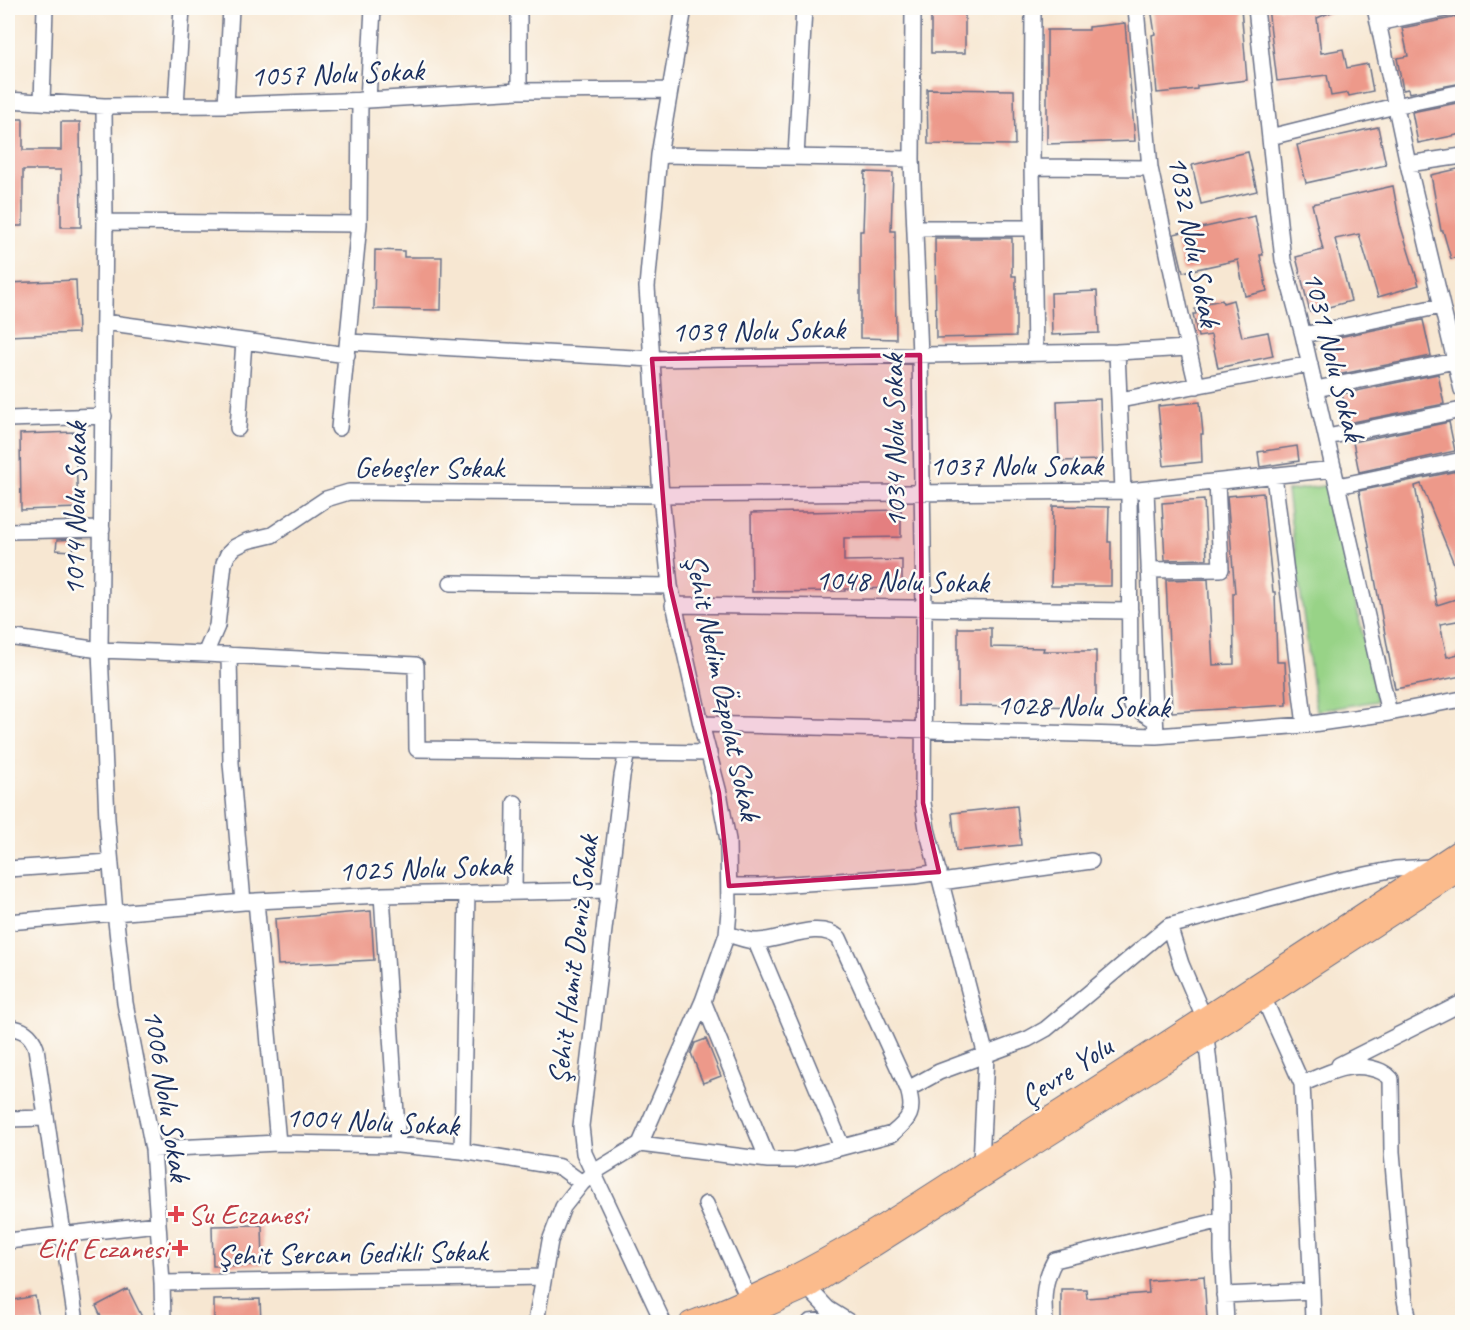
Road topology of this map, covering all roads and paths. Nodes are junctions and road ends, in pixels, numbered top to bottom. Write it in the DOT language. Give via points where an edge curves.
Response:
graph roads {
  1 [pos="45,8"];
  2 [pos="182,8"];
  3 [pos="231,8"];
  4 [pos="374,8"];
  5 [pos="519,8"];
  6 [pos="684,8"];
  7 [pos="804,8"];
  8 [pos="913,8"];
  9 [pos="1033,8"];
  10 [pos="1136,8"];
  11 [pos="1256,8"];
  12 [pos="1450,8"];
  13 [pos="1377,15"];
  14 [pos="669,90"];
  15 [pos="519,91"];
  16 [pos="1462,92"];
  17 [pos="8,100"];
  18 [pos="364,100"];
  19 [pos="42,102"];
  20 [pos="176,105"];
  21 [pos="226,105"];
  22 [pos="104,106"];
  23 [pos="1395,106"];
  24 [pos="1270,137"];
  25 [pos="659,154"];
  26 [pos="1462,156"];
  27 [pos="796,157"];
  28 [pos="912,159"];
  29 [pos="1408,164"];
  30 [pos="1032,167"];
  31 [pos="1150,168"];
  32 [pos="105,222"];
  33 [pos="359,224"];
  34 [pos="915,228"];
  35 [pos="1033,228"];
  36 [pos="1441,306"];
  37 [pos="104,322"];
  38 [pos="1303,335"];
  39 [pos="244,341"];
  40 [pos="1188,348"];
  41 [pos="348,349"];
  42 [pos="1117,352"];
  43 [pos="1035,353"];
  44 [pos="920,355"];
  45 [pos="652,359"];
  46 [pos="1455,361"];
  47 [pos="1310,364"];
  48 [pos="1462,381"];
  49 [pos="1197,386"];
  50 [pos="1316,389"];
  51 [pos="1120,400"];
  52 [pos="1462,410"];
  53 [pos="104,416"];
  54 [pos="8,419"];
  55 [pos="238,428"];
  56 [pos="339,428"];
  57 [pos="1327,437"];
  58 [pos="1462,460"];
  59 [pos="1334,469"];
  60 [pos="1274,476"];
  61 [pos="1217,482"];
  62 [pos="1338,486"];
  63 [pos="1146,490"];
  64 [pos="1126,491"];
  65 [pos="921,492"];
  66 [pos="661,495"];
  67 [pos="102,529"];
  68 [pos="8,531"];
  69 [pos="1149,570"];
  70 [pos="451,583"];
  71 [pos="670,586"];
  72 [pos="674,605"];
  73 [pos="924,608"];
  74 [pos="1130,611"];
  75 [pos="8,637"];
  76 [pos="100,650"];
  77 [pos="205,654"];
  78 [pos="229,655"];
  79 [pos="1462,699"];
  80 [pos="1389,713"];
  81 [pos="1155,720"];
  82 [pos="701,724"];
  83 [pos="1305,725"];
  84 [pos="923,730"];
  85 [pos="1156,736"];
  86 [pos="627,752"];
  87 [pos="709,753"];
  88 [pos="515,803"];
  89 [pos="1462,848"];
  90 [pos="1091,861"];
  91 [pos="111,862"];
  92 [pos="1432,867"];
  93 [pos="8,869"];
  94 [pos="1462,869"];
  95 [pos="940,877"];
  96 [pos="729,886"];
  97 [pos="609,890"];
  98 [pos="514,892"];
  99 [pos="467,893"];
  100 [pos="382,895"];
  101 [pos="250,902"];
  102 [pos="115,912"];
  103 [pos="8,922"];
  104 [pos="1169,926"];
  105 [pos="727,934"];
  106 [pos="756,942"];
  107 [pos="1263,999"];
  108 [pos="703,1000"];
  109 [pos="1462,1003"];
  110 [pos="8,1027"];
  111 [pos="1205,1027"];
  112 [pos="986,1056"];
  113 [pos="1302,1084"];
  114 [pos="908,1089"];
  115 [pos="46,1118"];
  116 [pos="8,1119"];
  117 [pos="278,1143"];
  118 [pos="640,1144"];
  119 [pos="398,1145"];
  120 [pos="842,1147"];
  121 [pos="153,1149"];
  122 [pos="462,1151"];
  123 [pos="768,1160"];
  124 [pos="981,1162"];
  125 [pos="594,1172"];
  126 [pos="582,1183"];
  127 [pos="706,1204"];
  128 [pos="1222,1220"];
  129 [pos="157,1224"];
  130 [pos="62,1235"];
  131 [pos="8,1241"];
  132 [pos="543,1277"];
  133 [pos="162,1283"];
  134 [pos="808,1288"];
  135 [pos="1312,1291"];
  136 [pos="1224,1295"];
  137 [pos="748,1298"];
  138 [pos="846,1320"];
  139 [pos="76,1323"];
  140 [pos="163,1323"];
  141 [pos="536,1323"];
  142 [pos="663,1323"];
  143 [pos="690,1323"];
  144 [pos="732,1323"];
  145 [pos="810,1323"];
  146 [pos="1044,1323"];
  147 [pos="1226,1323"];
  148 [pos="1314,1323"];
  149 [pos="1409,1323"];
  1 -- 19 [label="street"];
  2 -- 20 [label="street"];
  3 -- 21 [label="street"];
  4 -- 18 [label="street"];
  5 -- 15 [label="street"];
  6 -- 14 [label="street, Şehit Nedim Özpolat Sokak"];
  7 -- 27 [label="street"];
  8 -- 28 [label="street, 1034 Nolu Sokak"];
  9 -- 30 [label="street"];
  10 -- 31 [label="street, 1032 Nolu Sokak"];
  11 -- 24 [label="street, 1031 Nolu Sokak"];
  12 -- 13 [label="street"];
  13 -- 23 [label="street"];
  14 -- 15 [label="street, 1057 Nolu Sokak"];
  14 -- 25 [label="street, Şehit Nedim Özpolat Sokak"];
  15 -- 18 [label="street, 1057 Nolu Sokak"];
  16 -- 23 [label="street"];
  17 -- 19 [label="street, 1057 Nolu Sokak"];
  18 -- 21 [label="street, 1057 Nolu Sokak"];
  18 -- 33 [label="street"];
  19 -- 22 [label="street, 1057 Nolu Sokak"];
  20 -- 21 [label="street, 1057 Nolu Sokak"];
  20 -- 22 [label="street, 1057 Nolu Sokak"];
  22 -- 32 [label="street, 1014 Nolu Sokak"];
  23 -- 24 [label="street"];
  23 -- 29 [label="street"];
  24 -- 38 [label="street, 1031 Nolu Sokak" via="1283,260"];
  25 -- 27 [label="street"];
  25 -- 45 [label="street, Şehit Nedim Özpolat Sokak" via="647,286"];
  26 -- 29 [label="street"];
  27 -- 28 [label="street"];
  28 -- 34 [label="street, 1034 Nolu Sokak"];
  29 -- 36 [label="street"];
  30 -- 31 [label="street"];
  30 -- 35 [label="street"];
  31 -- 40 [label="street, 1032 Nolu Sokak"];
  32 -- 33 [label="street"];
  32 -- 37 [label="street, 1014 Nolu Sokak"];
  33 -- 41 [label="street"];
  34 -- 35 [label="street"];
  34 -- 44 [label="street, 1034 Nolu Sokak"];
  35 -- 43 [label="street"];
  36 -- 38 [label="street"];
  36 -- 46 [label="street"];
  37 -- 39 [label="street, 1039 Nolu Sokak"];
  37 -- 53 [label="street, 1014 Nolu Sokak"];
  38 -- 47 [label="street, 1031 Nolu Sokak"];
  39 -- 41 [label="street, 1039 Nolu Sokak"];
  39 -- 55 [label="street"];
  40 -- 42 [label="street, 1032 Nolu Sokak"];
  40 -- 49 [label="street"];
  41 -- 45 [label="street, 1039 Nolu Sokak"];
  41 -- 56 [label="street"];
  42 -- 43 [label="street, 1039 Nolu Sokak"];
  42 -- 51 [label="street"];
  43 -- 44 [label="street, 1039 Nolu Sokak"];
  44 -- 45 [label="street, 1039 Nolu Sokak"];
  44 -- 65 [label="street, 1034 Nolu Sokak"];
  45 -- 66 [label="street, Şehit Nedim Özpolat Sokak"];
  46 -- 48 [label="street"];
  46 -- 50 [label="street"];
  47 -- 49 [label="street"];
  47 -- 50 [label="street, 1031 Nolu Sokak"];
  49 -- 51 [label="street"];
  50 -- 57 [label="street, 1031 Nolu Sokak"];
  51 -- 64 [label="street"];
  52 -- 57 [label="street"];
  53 -- 54 [label="street"];
  53 -- 67 [label="street, 1014 Nolu Sokak"];
  57 -- 59 [label="street, 1031 Nolu Sokak"];
  58 -- 62 [label="street"];
  59 -- 60 [label="street, 1037 Nolu Sokak"];
  59 -- 62 [label="street, 1031 Nolu Sokak"];
  60 -- 61 [label="street, 1037 Nolu Sokak"];
  60 -- 83 [label="street"];
  61 -- 63 [label="street, 1037 Nolu Sokak"];
  61 -- 69 [label="street" via="1221,569"];
  62 -- 80 [label="street, 1031 Nolu Sokak"];
  63 -- 64 [label="street, 1037 Nolu Sokak"];
  63 -- 69 [label="street"];
  64 -- 65 [label="street, 1037 Nolu Sokak"];
  64 -- 74 [label="street"];
  65 -- 66 [label="street, 1037 Nolu Sokak"];
  65 -- 73 [label="street, 1034 Nolu Sokak"];
  66 -- 71 [label="street, Şehit Nedim Özpolat Sokak"];
  66 -- 77 [label="street, Gebeşler Sokak" via="349,492 326,500 272,535 247,541 228,554 217,626"];
  67 -- 68 [label="street"];
  67 -- 76 [label="street, 1014 Nolu Sokak"];
  69 -- 81 [label="street"];
  70 -- 71 [label="street"];
  71 -- 72 [label="street, Şehit Nedim Özpolat Sokak"];
  72 -- 73 [label="street, 1048 Nolu Sokak"];
  72 -- 82 [label="street, Şehit Nedim Özpolat Sokak"];
  73 -- 74 [label="street, 1048 Nolu Sokak"];
  73 -- 84 [label="street, 1034 Nolu Sokak"];
  74 -- 81 [label="street" via="1130,699 1132,706"];
  75 -- 76 [label="street"];
  76 -- 77 [label="street"];
  76 -- 91 [label="street, 1014 Nolu Sokak"];
  77 -- 78 [label="street"];
  78 -- 86 [label="street" via="416,665 417,749"];
  78 -- 101 [label="street" via="231,764"];
  79 -- 80 [label="street, 1028 Nolu Sokak"];
  80 -- 83 [label="street, 1028 Nolu Sokak"];
  81 -- 85 [label="street"];
  82 -- 84 [label="street, 1028 Nolu Sokak"];
  82 -- 87 [label="street, Şehit Nedim Özpolat Sokak"];
  83 -- 85 [label="street, 1028 Nolu Sokak"];
  84 -- 85 [label="street, 1028 Nolu Sokak"];
  84 -- 95 [label="street, 1034 Nolu Sokak" via="923,803"];
  86 -- 87 [label="street"];
  86 -- 97 [label="street, Şehit Hamit Deniz Sokak"];
  87 -- 96 [label="street, Şehit Nedim Özpolat Sokak" via="728,840"];
  88 -- 98 [label="street"];
  89 -- 92 [label="main road, Çevre Yolu"];
  90 -- 95 [label="street"];
  91 -- 93 [label="street"];
  91 -- 102 [label="street, 1014 Nolu Sokak"];
  92 -- 104 [label="street" via="1395,869 1341,880"];
  92 -- 111 [label="main road, Çevre Yolu"];
  94 -- 107 [label="main road, Çevre Yolu"];
  95 -- 96 [label="street"];
  95 -- 112 [label="street, 1034 Nolu Sokak"];
  96 -- 105 [label="street, Şehit Nedim Özpolat Sokak"];
  97 -- 98 [label="street, 1025 Nolu Sokak"];
  97 -- 125 [label="street, Şehit Hamit Deniz Sokak" via="581,1126 584,1153"];
  98 -- 99 [label="street, 1025 Nolu Sokak"];
  99 -- 100 [label="street, 1025 Nolu Sokak"];
  99 -- 122 [label="street"];
  100 -- 101 [label="street, 1025 Nolu Sokak"];
  100 -- 119 [label="street"];
  101 -- 102 [label="street, 1025 Nolu Sokak"];
  101 -- 117 [label="street"];
  102 -- 103 [label="street, 1025 Nolu Sokak"];
  102 -- 121 [label="street, 1006 Nolu Sokak" via="125,1003"];
  104 -- 111 [label="street"];
  104 -- 112 [label="street" via="1046,1029"];
  105 -- 106 [label="street"];
  105 -- 108 [label="street, Şehit Nedim Özpolat Sokak"];
  106 -- 114 [label="street" via="818,930 831,931 839,938"];
  106 -- 120 [label="street"];
  107 -- 111 [label="main road, Çevre Yolu"];
  107 -- 113 [label="street"];
  108 -- 118 [label="street, Şehit Nedim Özpolat Sokak"];
  108 -- 123 [label="street"];
  109 -- 113 [label="street"];
  110 -- 115 [label="street" via="33,1039"];
  111 -- 124 [label="main road, Çevre Yolu"];
  111 -- 128 [label="street" via="1222,1185"];
  111 -- 134 [label="main road, Çevre Yolu"];
  112 -- 114 [label="street" via="939,1072"];
  112 -- 124 [label="street, 1034 Nolu Sokak"];
  113 -- 135 [label="street"];
  113 -- 149 [label="street" via="1343,1067 1359,1065 1380,1070 1391,1079 1393,1164"];
  114 -- 120 [label="street" via="912,1102 910,1116 903,1125 892,1134"];
  115 -- 116 [label="street"];
  115 -- 130 [label="street"];
  117 -- 119 [label="street, 1004 Nolu Sokak"];
  117 -- 121 [label="street, 1004 Nolu Sokak"];
  118 -- 123 [label="street"];
  118 -- 125 [label="street"];
  119 -- 122 [label="street, 1004 Nolu Sokak"];
  120 -- 123 [label="street" via="794,1160"];
  121 -- 129 [label="street, 1006 Nolu Sokak"];
  122 -- 126 [label="street, 1004 Nolu Sokak" via="560,1167"];
  124 -- 137 [label="main road, Çevre Yolu" via="848,1247"];
  125 -- 126 [label="street"];
  125 -- 142 [label="street, Şehit Hamit Deniz Sokak"];
  126 -- 132 [label="street" via="563,1208 550,1241"];
  127 -- 137 [label="street"];
  128 -- 136 [label="street"];
  128 -- 146 [label="street" via="1055,1260 1047,1274"];
  129 -- 130 [label="street"];
  129 -- 133 [label="street, 1006 Nolu Sokak"];
  130 -- 131 [label="street"];
  130 -- 139 [label="street"];
  132 -- 133 [label="street, Şehit Sercan Gedikli Sokak"];
  132 -- 141 [label="street"];
  133 -- 140 [label="street, 1006 Nolu Sokak"];
  134 -- 138 [label="street" via="828,1309"];
  134 -- 144 [label="main road, Çevre Yolu"];
  135 -- 136 [label="street"];
  135 -- 148 [label="street"];
  136 -- 147 [label="street"];
  137 -- 143 [label="main road, Çevre Yolu"];
  138 -- 145 [label="street"];
}
